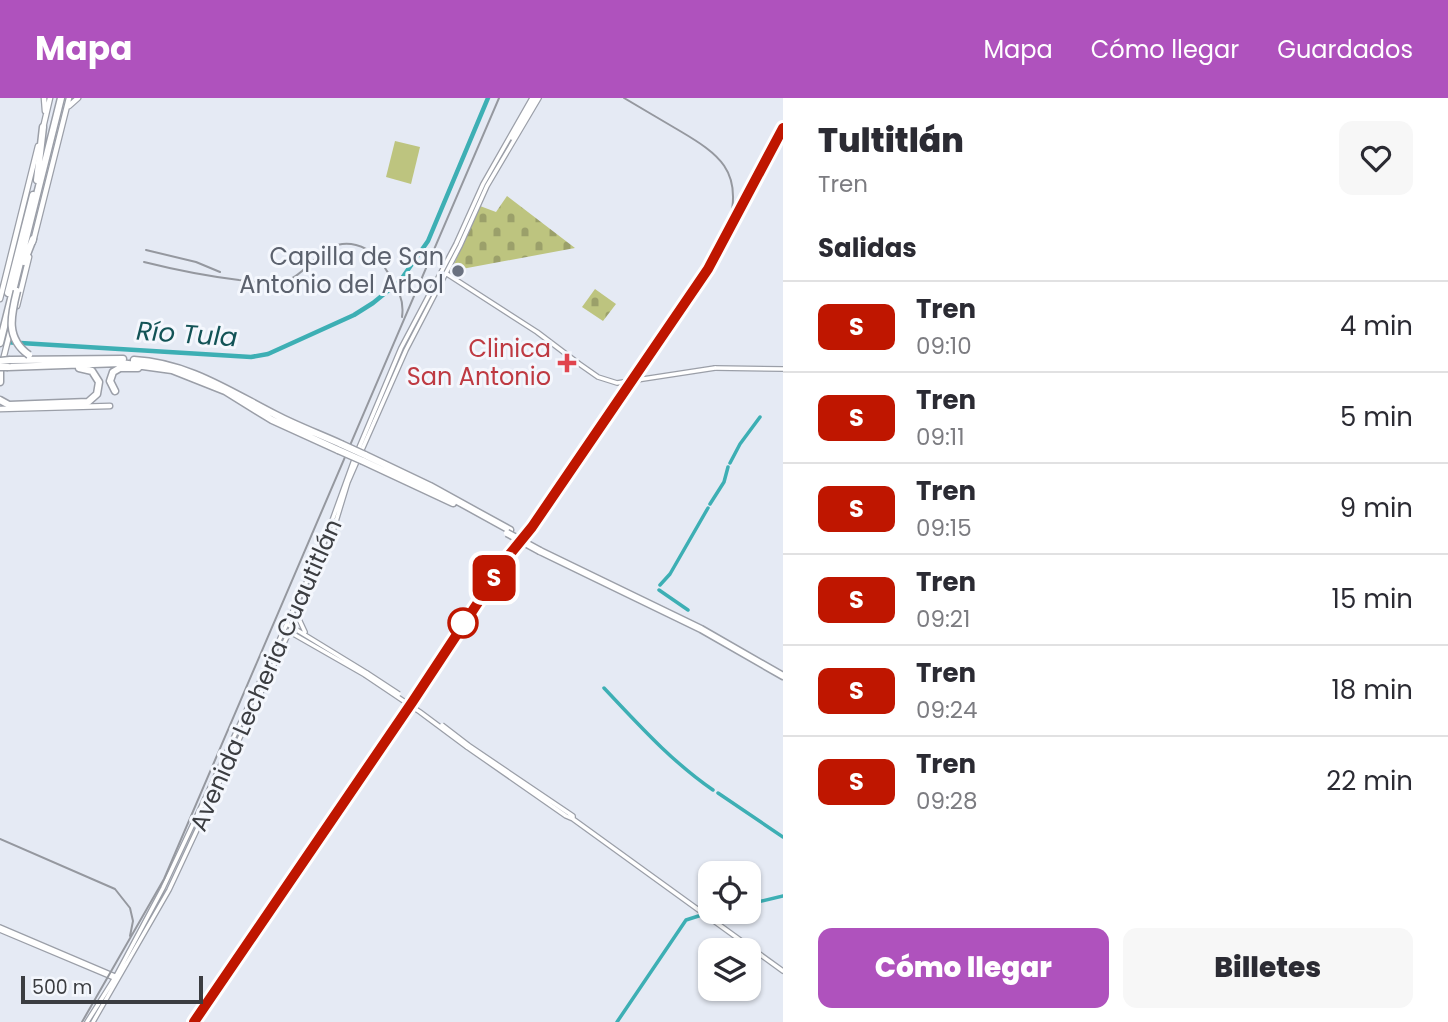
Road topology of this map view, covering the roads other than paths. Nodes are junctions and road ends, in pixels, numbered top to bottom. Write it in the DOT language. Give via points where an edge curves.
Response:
graph roads {
  1 [pos="44,98"];
  2 [pos="50,98"];
  3 [pos="59,98"];
  4 [pos="69,98"];
  5 [pos="78,98"];
  6 [pos="536,98"];
  7 [pos="66,110"];
  8 [pos="46,116"];
  9 [pos="43,127"];
  10 [pos="507,142"];
  11 [pos="37,180"];
  12 [pos="33,239"];
  13 [pos="444,272"];
  14 [pos="0,299"];
  15 [pos="5,330"];
  16 [pos="3,346"];
  17 [pos="0,360"];
  18 [pos="51,360"];
  19 [pos="4,367"];
  20 [pos="21,367"];
  21 [pos="783,369"];
  22 [pos="180,373"];
  23 [pos="0,382"];
  24 [pos="115,391"];
  25 [pos="0,400"];
  26 [pos="110,406"];
  27 [pos="0,409"];
  28 [pos="340,447"];
  29 [pos="298,615"];
  30 [pos="288,628"];
  31 [pos="309,636"];
  32 [pos="366,674"];
  33 [pos="783,674"];
  34 [pos="0,928"];
  35 [pos="783,971"];
  36 [pos="117,978"];
  37 [pos="87,1022"];
  38 [pos="93,1022"];
  1 -- 8 [label="main road"];
  2 -- 8 [label="main road"];
  3 -- 11 [label="highway"];
  3 -- 15 [label="highway"];
  4 -- 7 [label="main road"];
  5 -- 7 [label="main road"];
  6 -- 10 [label="main road, Avenida Lecheria Cuautitlán"];
  6 -- 10 [label="main road"];
  6 -- 13 [label="main road, Avenida Lecheria Cuautitlán"];
  7 -- 12 [label="main road"];
  8 -- 9 [label="main road"];
  9 -- 11 [label="highway"];
  9 -- 14 [label="main road"];
  10 -- 13 [label="main road, Avenida Lecheria Cuautitlán"];
  11 -- 15 [label="highway"];
  12 -- 15 [label="main road"];
  12 -- 18 [label="highway, bridge" via="11,329 17,344 29,355"];
  13 -- 21 [label="main road, bridge" via="598,377 617,383 715,368"];
  13 -- 29 [label="main road, Avenida Lecheria Cuautitlán" via="348,482 327,551"];
  13 -- 30 [label="main road, Avenida Lecheria Cuautitlán" via="401,348"];
  15 -- 16 [label="highway"];
  16 -- 19 [label="main road"];
  17 -- 19 [label="highway, bridge"];
  18 -- 19 [label="highway"];
  18 -- 28 [label="highway" via="143,360 180,368"];
  19 -- 20 [label="highway"];
  19 -- 23 [label="highway"];
  20 -- 22 [label="highway" via="121,363"];
  20 -- 25 [label="highway" via="86,368 96,374 99,392 83,403 9,405"];
  22 -- 24 [label="highway" via="118,369 110,377"];
  22 -- 28 [label="highway" via="225,391 272,420"];
  26 -- 27 [label="main road"];
  28 -- 33 [label="highway, bridge" via="430,485 509,532"];
  29 -- 30 [label="main road, Avenida Lecheria Cuautitlán"];
  29 -- 31 [label="main road"];
  30 -- 31 [label="main road"];
  30 -- 32 [label="main road"];
  30 -- 36 [label="main road, Avenida Lecheria Cuautitlán" via="169,891"];
  31 -- 32 [label="main road"];
  32 -- 35 [label="main road, bridge"];
  34 -- 36 [label="main road"];
  36 -- 37 [label="main road, Avenida Lecheria Cuautitlán"];
  36 -- 38 [label="main road, Avenida Lecheria Cuautitlán"];
}
